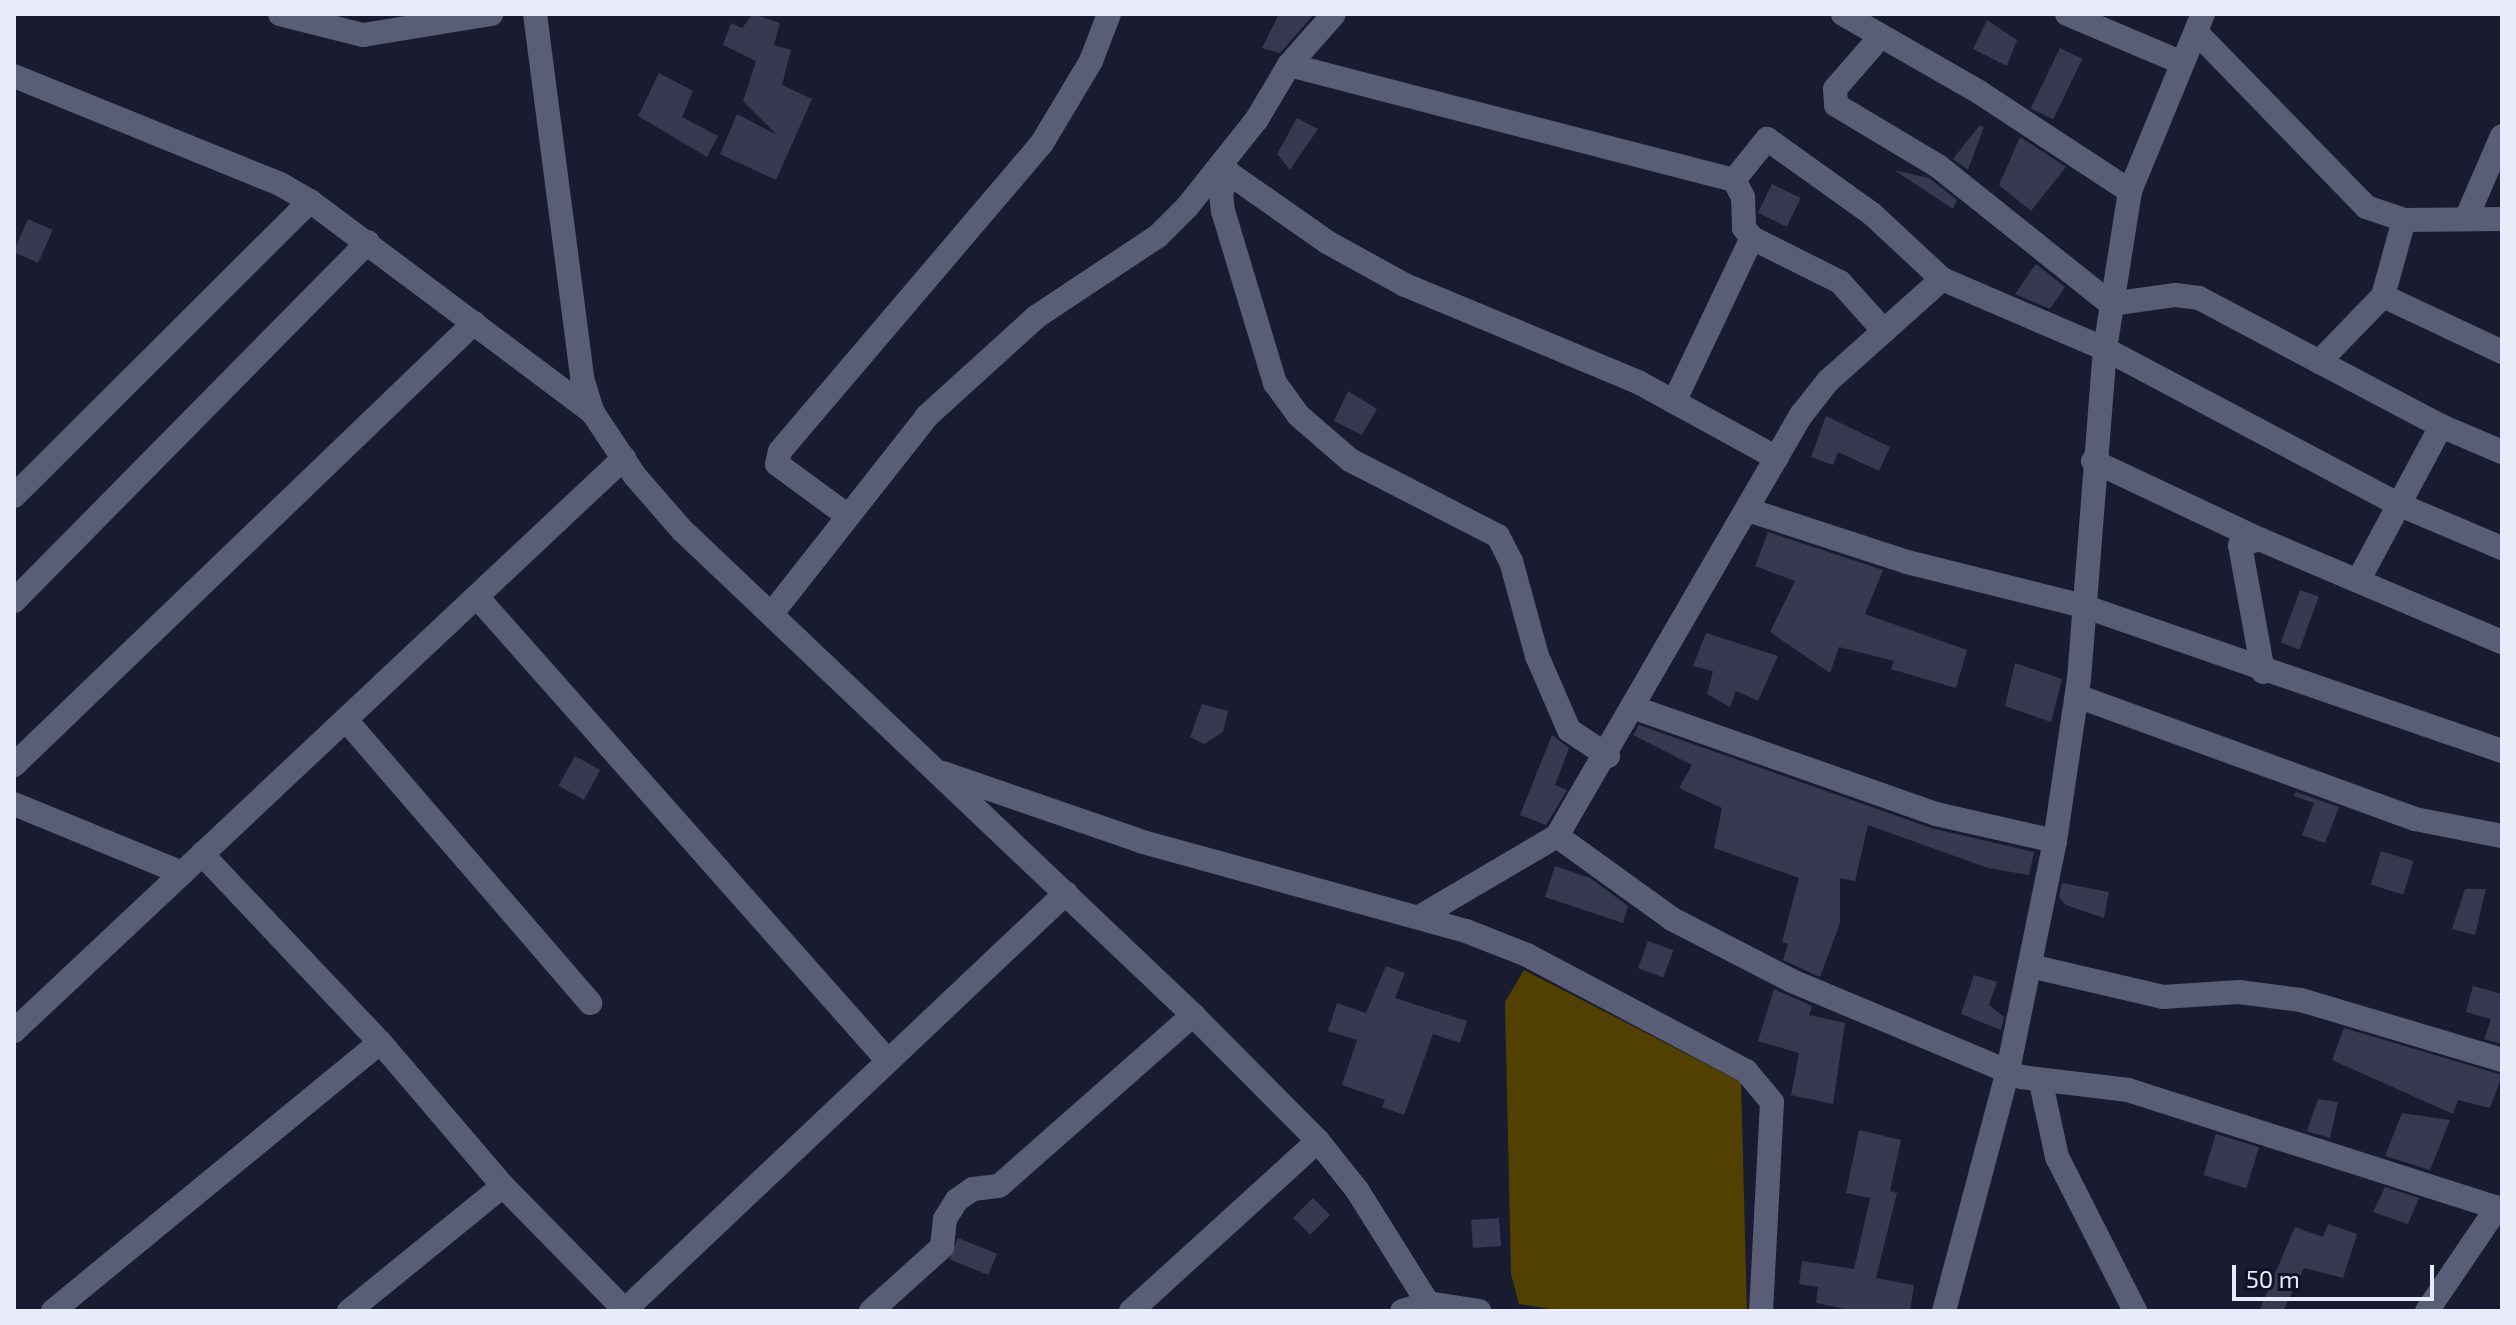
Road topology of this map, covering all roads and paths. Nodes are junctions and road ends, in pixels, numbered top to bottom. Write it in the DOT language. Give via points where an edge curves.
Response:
graph roads {
  1 [pos="280,14"];
  2 [pos="491,14"];
  3 [pos="535,14"];
  4 [pos="1109,14"];
  5 [pos="1334,14"];
  6 [pos="1843,14"];
  7 [pos="2067,14"];
  8 [pos="2200,24"];
  9 [pos="1881,36"];
  10 [pos="2180,62"];
  11 [pos="1289,65"];
  12 [pos="14,76"];
  13 [pos="2502,136"];
  14 [pos="1224,170"];
  15 [pos="1734,180"];
  16 [pos="2130,191"];
  17 [pos="310,201"];
  18 [pos="2466,219"];
  19 [pos="2502,219"];
  20 [pos="2404,220"];
  21 [pos="1752,238"];
  22 [pos="368,242"];
  23 [pos="1942,279"];
  24 [pos="2383,296"];
  25 [pos="2111,304"];
  26 [pos="474,323"];
  27 [pos="1884,331"];
  28 [pos="2105,349"];
  29 [pos="2502,352"];
  30 [pos="2319,362"];
  31 [pos="1674,402"];
  32 [pos="593,413"];
  33 [pos="2441,426"];
  34 [pos="2502,452"];
  35 [pos="624,458"];
  36 [pos="1777,458"];
  37 [pos="2093,461"];
  38 [pos="14,496"];
  39 [pos="2400,505"];
  40 [pos="1748,510"];
  41 [pos="848,516"];
  42 [pos="2259,539"];
  43 [pos="2502,548"];
  44 [pos="2358,581"];
  45 [pos="478,598"];
  46 [pos="14,601"];
  47 [pos="2083,606"];
  48 [pos="773,612"];
  49 [pos="2502,642"];
  50 [pos="2263,672"];
  51 [pos="2077,696"];
  52 [pos="1635,708"];
  53 [pos="346,720"];
  54 [pos="2502,751"];
  55 [pos="1608,756"];
  56 [pos="14,765"];
  57 [pos="937,771"];
  58 [pos="14,804"];
  59 [pos="1557,836"];
  60 [pos="2502,836"];
  61 [pos="2055,841"];
  62 [pos="202,854"];
  63 [pos="182,873"];
  64 [pos="1066,893"];
  65 [pos="1421,916"];
  66 [pos="2030,966"];
  67 [pos="590,1003"];
  68 [pos="1193,1015"];
  69 [pos="14,1031"];
  70 [pos="380,1042"];
  71 [pos="2502,1060"];
  72 [pos="888,1061"];
  73 [pos="2008,1070"];
  74 [pos="2041,1083"];
  75 [pos="1318,1141"];
  76 [pos="503,1186"];
  77 [pos="2500,1208"];
  78 [pos="1428,1303"];
  79 [pos="358,1308"];
  80 [pos="53,1311"];
  81 [pos="626,1311"];
  82 [pos="871,1311"];
  83 [pos="1131,1311"];
  84 [pos="1402,1311"];
  85 [pos="1479,1311"];
  86 [pos="1761,1311"];
  87 [pos="1944,1311"];
  88 [pos="2135,1311"];
  89 [pos="2427,1311"];
  1 -- 2 [label="street" via="363,35"];
  3 -- 32 [label="street" via="582,378"];
  4 -- 41 [label="street" via="1091,61 1042,143 780,451 777,464"];
  5 -- 11 [label="street"];
  6 -- 9 [label="street"];
  7 -- 10 [label="street"];
  8 -- 10 [label="street"];
  8 -- 20 [label="street" via="2366,207"];
  9 -- 16 [label="street" via="1979,92"];
  9 -- 25 [label="street" via="1835,89 1836,105 1938,166"];
  10 -- 16 [label="street"];
  11 -- 14 [label="street"];
  11 -- 15 [label="street"];
  12 -- 17 [label="street"];
  13 -- 18 [label="street"];
  14 -- 31 [label="street" via="1327,242 1405,285"];
  14 -- 41 [label="street" via="1158,236 1036,317 927,416"];
  14 -- 55 [label="street" via="1223,211 1275,383 1298,415 1350,460 1498,536 1511,561 1537,656 1569,730"];
  15 -- 21 [label="street" via="1743,197 1744,228"];
  15 -- 23 [label="street" via="1767,139 1872,214"];
  16 -- 25 [label="street"];
  17 -- 22 [label="street"];
  17 -- 38 [label="street"];
  18 -- 19 [label="street"];
  18 -- 20 [label="street"];
  20 -- 24 [label="street"];
  21 -- 27 [label="street" via="1840,282"];
  21 -- 31 [label="street"];
  22 -- 26 [label="street"];
  22 -- 46 [label="street"];
  23 -- 27 [label="street"];
  23 -- 28 [label="street"];
  24 -- 29 [label="street"];
  24 -- 30 [label="street"];
  25 -- 28 [label="street"];
  25 -- 30 [label="street" via="2175,295 2199,298"];
  26 -- 32 [label="street"];
  26 -- 56 [label="street"];
  27 -- 36 [label="street" via="1828,381"];
  28 -- 37 [label="street"];
  28 -- 39 [label="street"];
  30 -- 33 [label="street"];
  31 -- 36 [label="street"];
  32 -- 35 [label="street"];
  33 -- 34 [label="street"];
  33 -- 39 [label="street"];
  35 -- 45 [label="street"];
  35 -- 48 [label="street" via="682,530"];
  36 -- 40 [label="street"];
  37 -- 42 [label="street"];
  37 -- 47 [label="street"];
  39 -- 43 [label="street"];
  39 -- 44 [label="street"];
  40 -- 47 [label="street" via="1907,562"];
  40 -- 52 [label="street"];
  41 -- 48 [label="street"];
  42 -- 44 [label="street"];
  42 -- 50 [label="street" via="2240,545"];
  44 -- 49 [label="street"];
  45 -- 53 [label="street"];
  45 -- 72 [label="street"];
  47 -- 50 [label="street"];
  47 -- 51 [label="street"];
  48 -- 57 [label="street"];
  50 -- 54 [label="street"];
  51 -- 60 [label="street" via="2415,819"];
  51 -- 61 [label="street"];
  52 -- 55 [label="street"];
  52 -- 61 [label="street" via="1936,814"];
  53 -- 62 [label="street"];
  53 -- 67 [label="street"];
  55 -- 59 [label="street"];
  57 -- 64 [label="street"];
  57 -- 65 [label="street" via="1143,842"];
  58 -- 63 [label="street"];
  59 -- 65 [label="street"];
  59 -- 73 [label="street" via="1650,905 1779,974"];
  61 -- 66 [label="street"];
  62 -- 63 [label="street"];
  62 -- 70 [label="street"];
  63 -- 69 [label="street"];
  64 -- 68 [label="street"];
  64 -- 72 [label="street"];
  65 -- 86 [label="street" via="1527,955 1746,1071 1764,1087 1772,1102"];
  66 -- 71 [label="street" via="2163,997 2239,992 2301,1000"];
  66 -- 73 [label="street"];
  68 -- 75 [label="street"];
  68 -- 82 [label="street" via="999,1186 973,1189 957,1200 945,1219 942,1247"];
  70 -- 76 [label="street"];
  70 -- 80 [label="street"];
  72 -- 81 [label="street"];
  73 -- 74 [label="street"];
  73 -- 87 [label="street"];
  74 -- 77 [label="street" via="2128,1090"];
  74 -- 88 [label="street" via="2057,1157"];
  75 -- 78 [label="street" via="1357,1190"];
  75 -- 83 [label="street"];
  76 -- 79 [label="street"];
  76 -- 81 [label="street"];
  77 -- 89 [label="street"];
  78 -- 84 [label="street"];
  78 -- 85 [label="street"];
}
